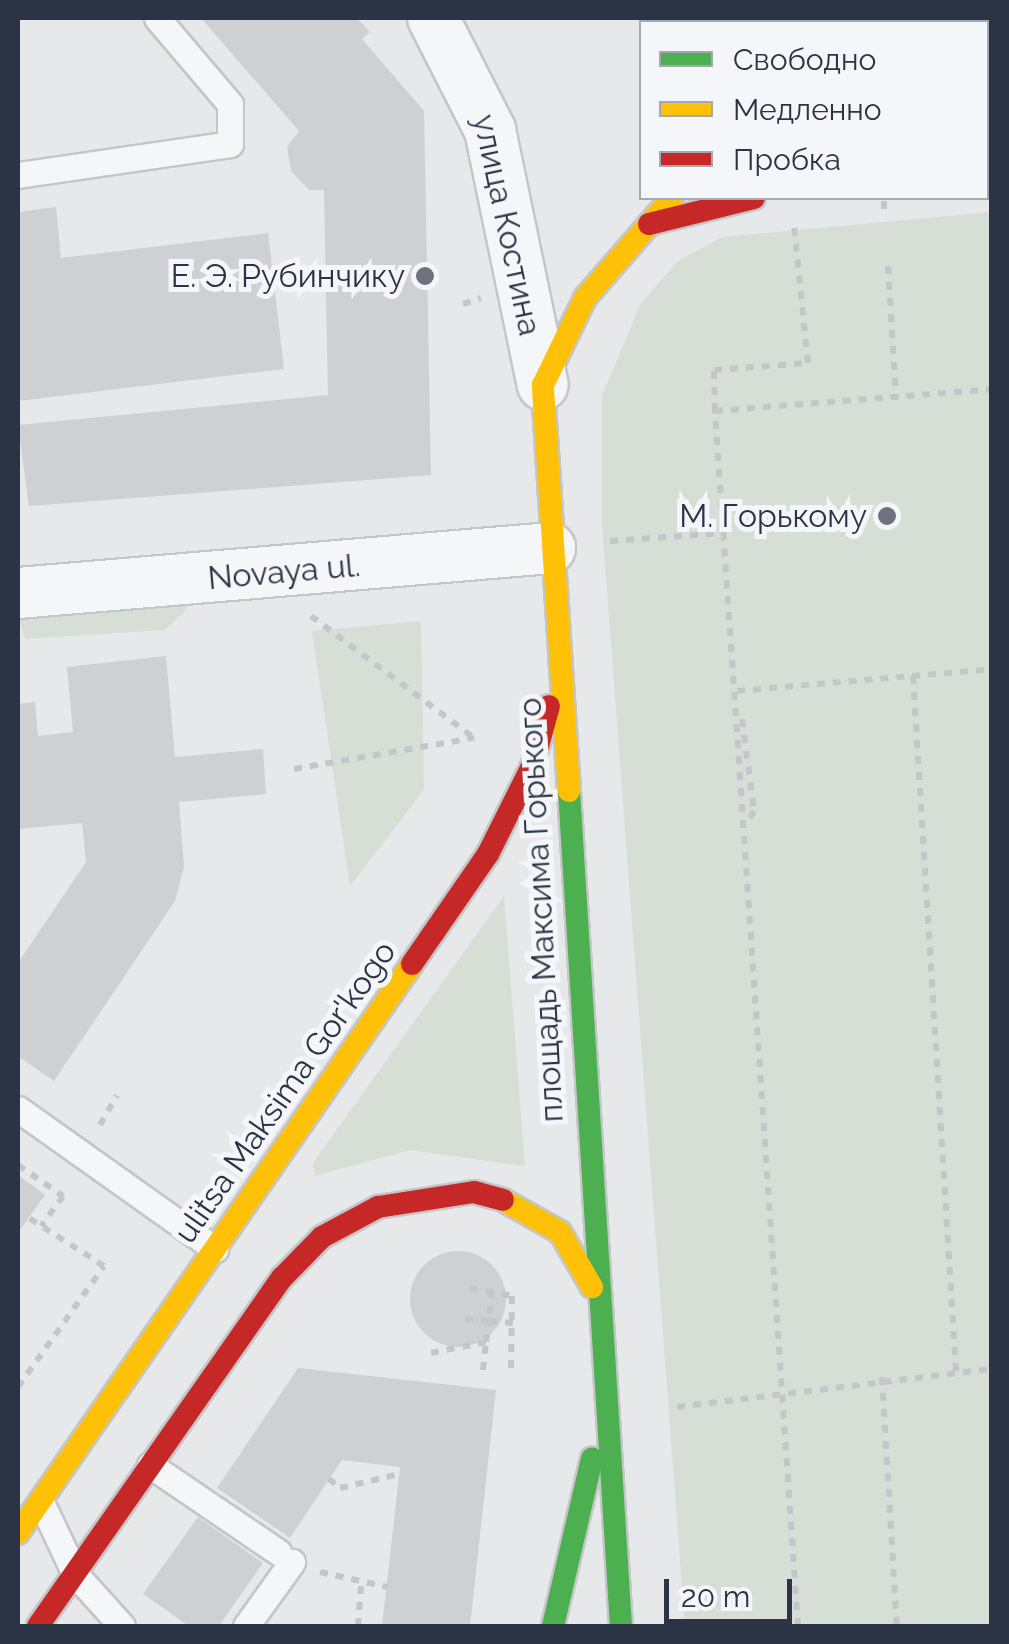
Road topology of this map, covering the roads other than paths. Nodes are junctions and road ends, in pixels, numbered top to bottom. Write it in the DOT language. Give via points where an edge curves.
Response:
graph roads {
  1 [pos="157,18"];
  2 [pos="433,18"];
  3 [pos="18,175"];
  4 [pos="670,200"];
  5 [pos="746,200"];
  6 [pos="649,224"];
  7 [pos="543,384"];
  8 [pos="550,548"];
  9 [pos="18,593"];
  10 [pos="560,665"];
  11 [pos="18,1109"];
  12 [pos="215,1249"];
  13 [pos="594,1290"];
  14 [pos="604,1406"];
  15 [pos="150,1465"];
  16 [pos="40,1500"];
  17 [pos="18,1533"];
  18 [pos="75,1574"];
  19 [pos="38,1626"];
  20 [pos="122,1626"];
  21 [pos="246,1626"];
  22 [pos="552,1626"];
  23 [pos="622,1626"];
  1 -- 3 [label="lane" via="230,104 230,144"];
  2 -- 7 [label="street, улица Костина" via="490,130"];
  4 -- 6 [label="main road, площадь Максима Горького"];
  5 -- 6 [label="main road"];
  6 -- 7 [label="main road, площадь Максима Горького" via="585,298"];
  7 -- 8 [label="main road, площадь Максима Горького"];
  8 -- 9 [label="street, Novaya ul."];
  8 -- 10 [label="main road, площадь Максима Горького"];
  10 -- 12 [label="main road, ulitsa Maksima Gor'kogo" via="533,764 488,854"];
  10 -- 13 [label="main road, площадь Максима Горького"];
  11 -- 12 [label="lane"];
  12 -- 16 [label="main road, ulitsa Maksima Gor'kogo"];
  13 -- 14 [label="main road, площадь Максима Горького"];
  13 -- 15 [label="main road" via="560,1232 518,1204 474,1192 378,1208 322,1236 282,1278"];
  14 -- 22 [label="main road"];
  14 -- 23 [label="main road, площадь Максима Горького"];
  15 -- 18 [label="main road"];
  15 -- 21 [label="lane" via="285,1557"];
  16 -- 17 [label="main road, ulitsa Maksima Gor'kogo"];
  16 -- 18 [label="lane"];
  18 -- 19 [label="main road"];
  18 -- 20 [label="lane"];
}
